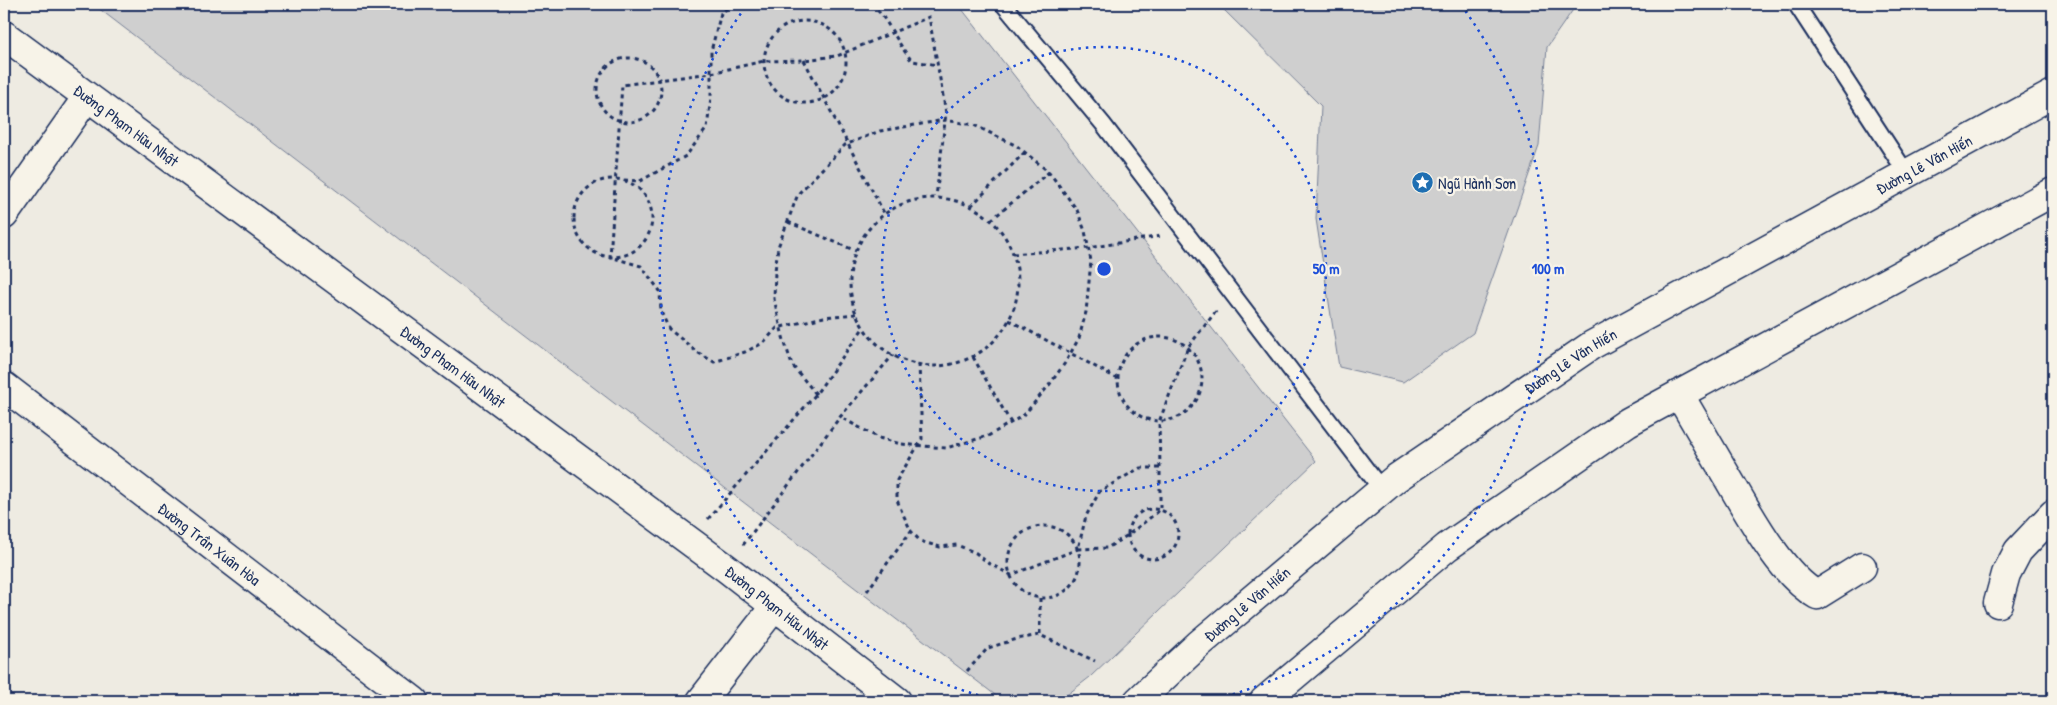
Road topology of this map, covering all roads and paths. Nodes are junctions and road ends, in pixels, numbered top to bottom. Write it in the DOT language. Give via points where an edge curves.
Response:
graph roads {
  1 [pos="733,4"];
  2 [pos="872,4"];
  3 [pos="1003,4"];
  4 [pos="1796,4"];
  5 [pos="893,32"];
  6 [pos="4,35"];
  7 [pos="845,53"];
  8 [pos="804,60"];
  9 [pos="764,61"];
  10 [pos="938,65"];
  11 [pos="711,73"];
  12 [pos="660,80"];
  13 [pos="2053,94"];
  14 [pos="87,97"];
  15 [pos="824,98"];
  16 [pos="945,120"];
  17 [pos="620,122"];
  18 [pos="848,143"];
  19 [pos="1025,152"];
  20 [pos="1049,172"];
  21 [pos="1907,174"];
  22 [pos="616,179"];
  23 [pos="2053,192"];
  24 [pos="936,197"];
  25 [pos="971,206"];
  26 [pos="884,213"];
  27 [pos="4,215"];
  28 [pos="991,220"];
  29 [pos="788,222"];
  30 [pos="1185,232"];
  31 [pos="1088,248"];
  32 [pos="856,251"];
  33 [pos="1013,254"];
  34 [pos="610,257"];
  35 [pos="1231,291"];
  36 [pos="856,314"];
  37 [pos="1009,320"];
  38 [pos="780,327"];
  39 [pos="864,327"];
  40 [pos="1188,347"];
  41 [pos="1071,353"];
  42 [pos="893,355"];
  43 [pos="973,357"];
  44 [pos="919,364"];
  45 [pos="1118,379"];
  46 [pos="4,386"];
  47 [pos="816,394"];
  48 [pos="1679,394"];
  49 [pos="840,417"];
  50 [pos="1011,422"];
  51 [pos="1159,422"];
  52 [pos="918,446"];
  53 [pos="1160,468"];
  54 [pos="1382,490"];
  55 [pos="1160,510"];
  56 [pos="2053,514"];
  57 [pos="911,531"];
  58 [pos="1128,535"];
  59 [pos="689,541"];
  60 [pos="1078,549"];
  61 [pos="1862,567"];
  62 [pos="726,568"];
  63 [pos="1011,574"];
  64 [pos="867,591"];
  65 [pos="1040,598"];
  66 [pos="1998,603"];
  67 [pos="775,606"];
  68 [pos="1040,635"];
  69 [pos="1095,661"];
  70 [pos="967,671"];
  71 [pos="414,701"];
  72 [pos="701,701"];
  73 [pos="897,701"];
  74 [pos="1138,701"];
  75 [pos="1264,701"];
  1 -- 11 [label="path" via="722,14 711,51"];
  2 -- 5 [label="path" via="885,17"];
  3 -- 30 [label="lane" via="1102,124"];
  4 -- 21 [label="lane"];
  5 -- 7 [label="path"];
  5 -- 10 [label="path" via="912,62"];
  5 -- 10 [label="path" via="929,17"];
  6 -- 14 [label="street, Đường Phạm Hữu Nhật"];
  7 -- 8 [label="path"];
  7 -- 9 [label="path" via="840,41 820,24 794,22 773,36"];
  7 -- 15 [label="path" via="842,79"];
  8 -- 9 [label="path"];
  8 -- 15 [label="path"];
  9 -- 11 [label="path"];
  9 -- 15 [label="path" via="766,75 783,97 796,102"];
  10 -- 16 [label="path"];
  11 -- 12 [label="path"];
  11 -- 22 [label="path" via="707,128 686,156 640,181"];
  12 -- 17 [label="path" via="660,100 656,109 640,121"];
  12 -- 17 [label="path" via="622,85"];
  12 -- 17 [label="path" via="646,63 636,59 614,61 606,68 598,82 598,99 602,109"];
  13 -- 21 [label="street, Đường Lê Văn Hiến"];
  14 -- 27 [label="street"];
  14 -- 59 [label="street, Đường Phạm Hữu Nhật"];
  15 -- 18 [label="path"];
  16 -- 18 [label="path" via="880,131"];
  16 -- 19 [label="path" via="974,125"];
  16 -- 24 [label="path"];
  17 -- 22 [label="path"];
  18 -- 26 [label="path"];
  18 -- 29 [label="path" via="798,194"];
  19 -- 20 [label="path"];
  19 -- 25 [label="path"];
  20 -- 28 [label="path"];
  20 -- 31 [label="path" via="1077,210"];
  21 -- 54 [label="street, Đường Lê Văn Hiến" via="1592,345"];
  22 -- 34 [label="path"];
  22 -- 34 [label="path" via="604,180 583,193 575,215 575,228 580,239 598,254"];
  22 -- 34 [label="path" via="640,190 648,201 652,214 651,228 636,250 624,256"];
  23 -- 48 [label="street"];
  24 -- 25 [label="path"];
  24 -- 26 [label="path" via="909,201"];
  25 -- 28 [label="path"];
  26 -- 32 [label="path" via="867,230"];
  28 -- 33 [label="path"];
  29 -- 32 [label="path"];
  29 -- 38 [label="path" via="778,247 775,271 774,299"];
  30 -- 31 [label="path"];
  30 -- 35 [label="lane"];
  31 -- 33 [label="path"];
  31 -- 41 [label="path" via="1091,261 1086,312"];
  32 -- 36 [label="path" via="851,286"];
  33 -- 37 [label="path" via="1018,276 1016,299"];
  34 -- 38 [label="path" via="641,266 660,292 662,312 669,329 714,362 762,343"];
  35 -- 40 [label="path"];
  35 -- 54 [label="lane"];
  36 -- 38 [label="path"];
  36 -- 39 [label="path"];
  37 -- 41 [label="path"];
  37 -- 43 [label="path" via="994,341"];
  38 -- 47 [label="path" via="792,365"];
  39 -- 42 [label="path"];
  39 -- 47 [label="path"];
  40 -- 45 [label="path" via="1163,337 1149,338 1127,353 1120,365"];
  40 -- 51 [label="path"];
  40 -- 51 [label="path" via="1202,373 1202,388 1186,412 1174,420"];
  41 -- 45 [label="path"];
  41 -- 50 [label="path" via="1024,415"];
  42 -- 44 [label="path"];
  42 -- 49 [label="path"];
  43 -- 44 [label="path" via="946,365"];
  43 -- 50 [label="path"];
  44 -- 52 [label="path" via="922,439"];
  45 -- 51 [label="path" via="1120,392 1130,408 1146,420"];
  46 -- 71 [label="street, Đường Trần Xuân Hòa"];
  47 -- 59 [label="path"];
  48 -- 61 [label="street" via="1754,523 1805,589 1817,595"];
  48 -- 75 [label="street" via="1628,422 1447,547"];
  49 -- 52 [label="path" via="879,438"];
  49 -- 62 [label="path"];
  50 -- 52 [label="path" via="988,436 946,448"];
  51 -- 53 [label="path"];
  52 -- 57 [label="path" via="897,480 897,500"];
  53 -- 55 [label="path"];
  53 -- 60 [label="path" via="1140,468 1100,491 1086,516"];
  54 -- 74 [label="street, Đường Lê Văn Hiến" via="1199,644"];
  55 -- 58 [label="path"];
  55 -- 58 [label="path" via="1153,509 1138,515 1129,527"];
  55 -- 58 [label="path" via="1168,514 1178,528 1177,544 1172,552 1157,559 1141,556 1130,544"];
  56 -- 66 [label="street" via="2018,551 2006,574"];
  57 -- 63 [label="path" via="920,541 940,547 957,545"];
  57 -- 64 [label="path"];
  58 -- 60 [label="path" via="1107,548"];
  59 -- 62 [label="street, Đường Phạm Hữu Nhật"];
  60 -- 63 [label="path"];
  60 -- 63 [label="path" via="1061,531 1037,527 1016,540 1010,550"];
  60 -- 65 [label="path" via="1079,567 1073,584 1064,593"];
  62 -- 67 [label="street, Đường Phạm Hữu Nhật"];
  63 -- 65 [label="path" via="1022,591"];
  65 -- 68 [label="path"];
  67 -- 72 [label="street"];
  67 -- 73 [label="street, Đường Phạm Hữu Nhật"];
  68 -- 69 [label="path"];
  68 -- 70 [label="path" via="988,648"];
}
